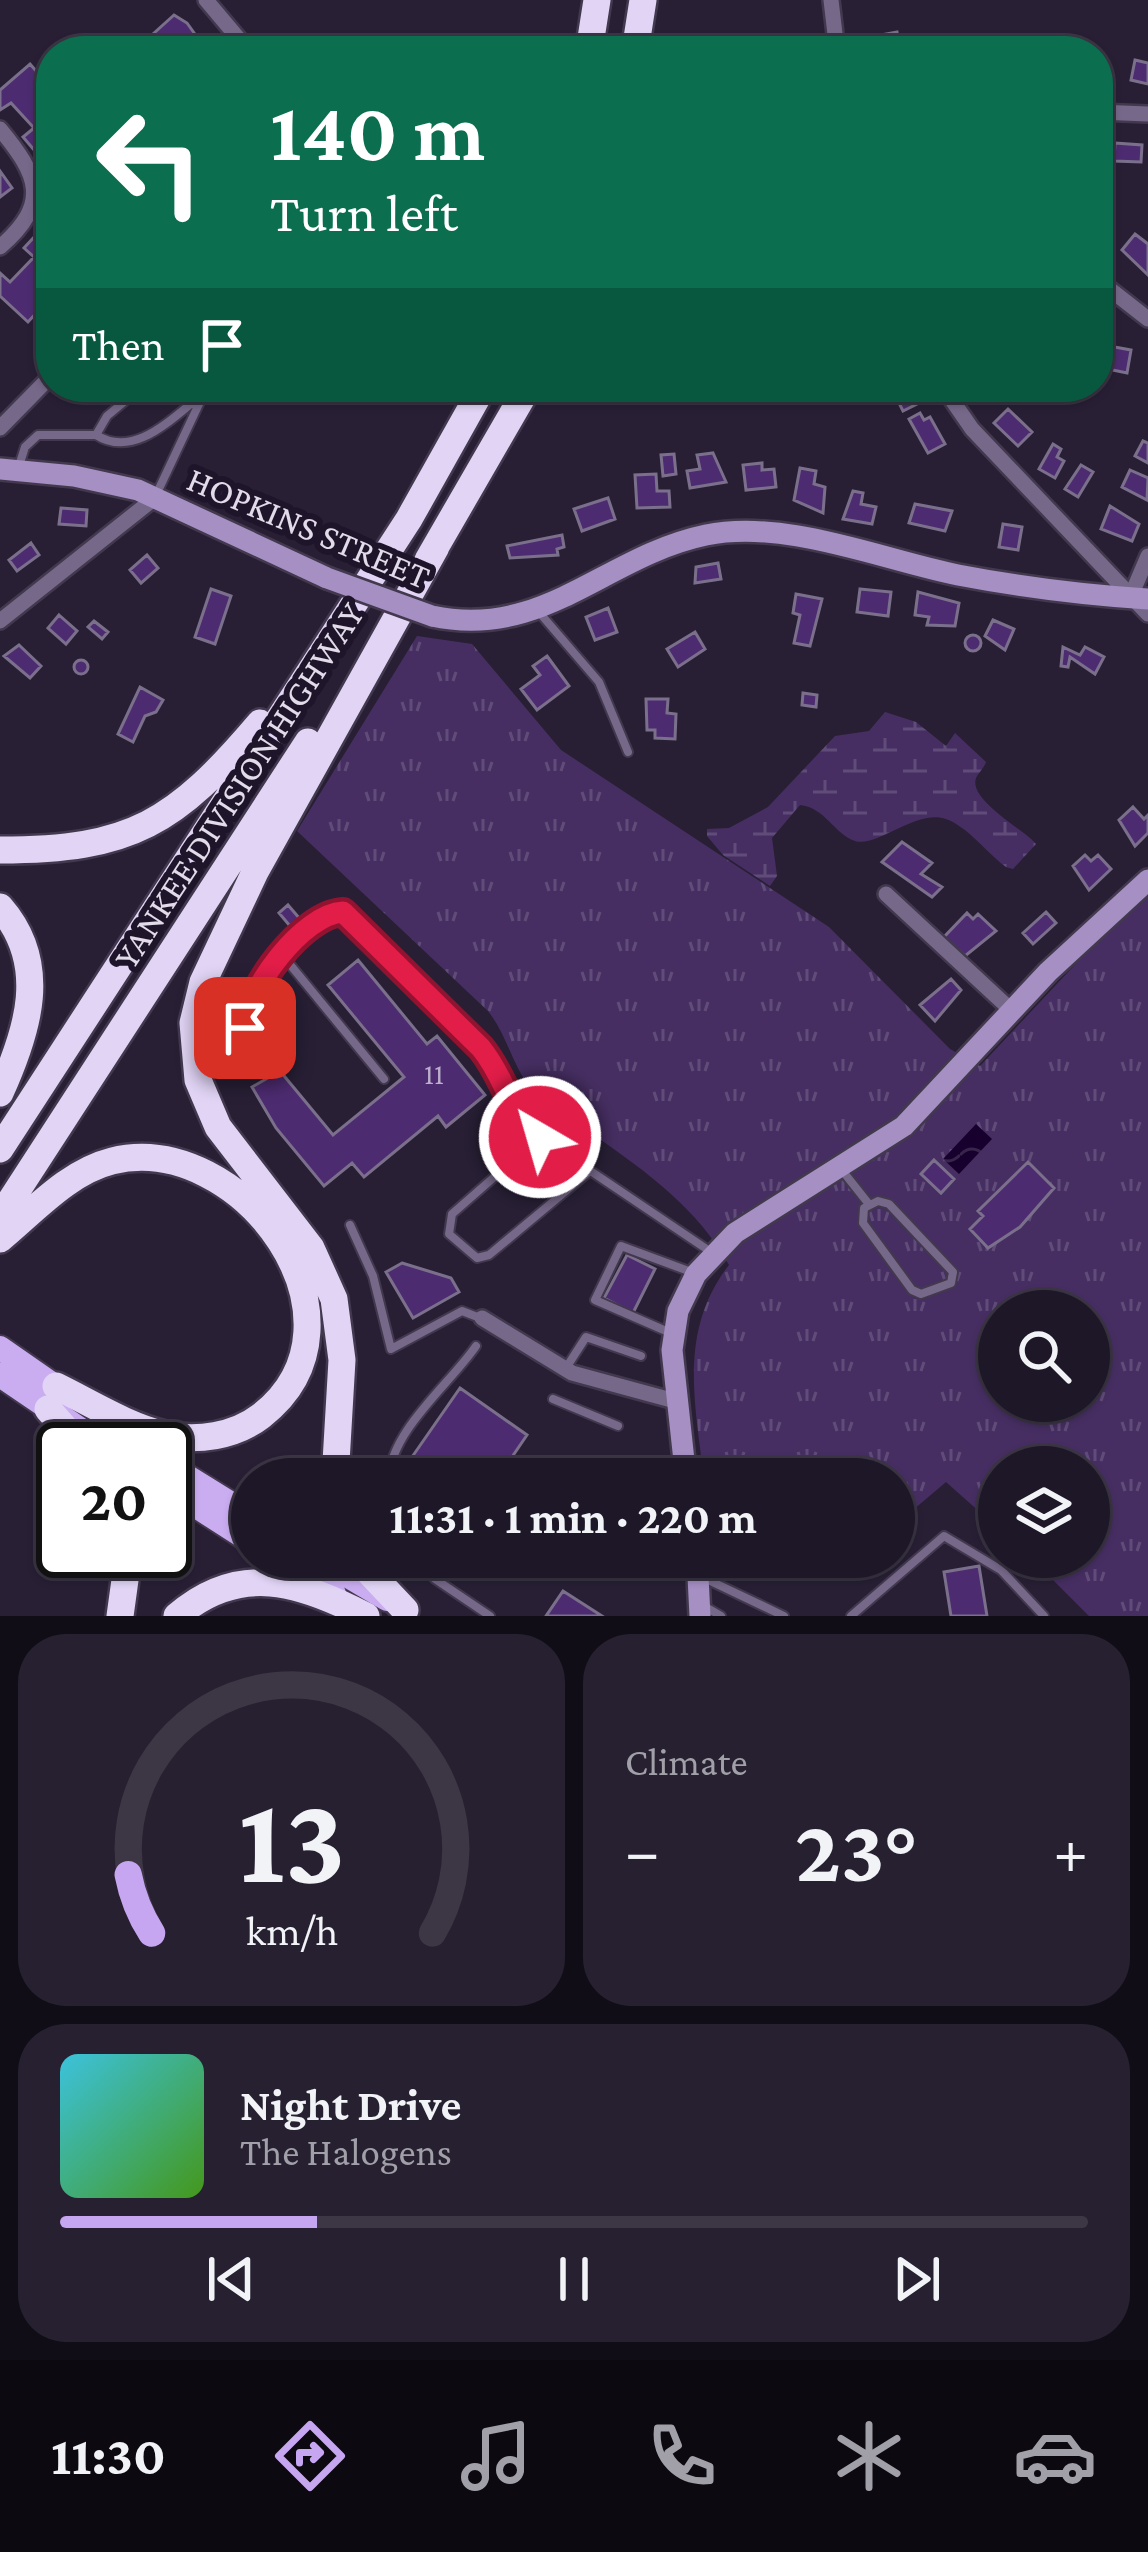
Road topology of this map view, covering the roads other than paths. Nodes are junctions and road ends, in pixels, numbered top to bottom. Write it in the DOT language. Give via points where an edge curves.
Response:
graph roads {
  1 [pos="206,0"];
  2 [pos="597,0"];
  3 [pos="643,0"];
  4 [pos="831,0"];
  5 [pos="236,36"];
  6 [pos="591,36"];
  7 [pos="637,36"];
  8 [pos="835,36"];
  9 [pos="1113,113"];
  10 [pos="1148,114"];
  11 [pos="0,129"];
  12 [pos="0,247"];
  13 [pos="1115,293"];
  14 [pos="1148,319"];
  15 [pos="36,391"];
  16 [pos="123,402"];
  17 [pos="193,402"];
  18 [pos="196,402"];
  19 [pos="474,402"];
  20 [pos="519,402"];
  21 [pos="953,402"];
  22 [pos="0,428"];
  23 [pos="96,434"];
  24 [pos="9,470"];
  25 [pos="156,497"];
  26 [pos="395,542"];
  27 [pos="436,547"];
  28 [pos="1148,556"];
  29 [pos="1139,598"];
  30 [pos="537,610"];
  31 [pos="1148,614"];
  32 [pos="0,621"];
  33 [pos="628,752"];
  34 [pos="0,850"];
  35 [pos="1145,889"];
  36 [pos="886,894"];
  37 [pos="0,907"];
  38 [pos="283,956"];
  39 [pos="1011,1010"];
  40 [pos="259,1071"];
  41 [pos="384,1079"];
  42 [pos="0,1093"];
  43 [pos="540,1137"];
  44 [pos="0,1149"];
  45 [pos="840,1168"];
  46 [pos="590,1171"];
  47 [pos="868,1204"];
  48 [pos="0,1217"];
  49 [pos="350,1225"];
  50 [pos="0,1239"];
  51 [pos="712,1253"];
  52 [pos="696,1274"];
  53 [pos="482,1318"];
  54 [pos="674,1334"];
  55 [pos="476,1346"];
  56 [pos="0,1348"];
  57 [pos="641,1356"];
  58 [pos="565,1370"];
  59 [pos="0,1375"];
  60 [pos="52,1398"];
  61 [pos="554,1399"];
  62 [pos="675,1401"];
  63 [pos="67,1422"];
  64 [pos="79,1422"];
  65 [pos="96,1422"];
  66 [pos="618,1426"];
  67 [pos="336,1458"];
  68 [pos="392,1458"];
  69 [pos="683,1458"];
  70 [pos="192,1480"];
  71 [pos="192,1503"];
  72 [pos="231,1504"];
  73 [pos="231,1528"];
  74 [pos="125,1578"];
  75 [pos="308,1578"];
  76 [pos="351,1578"];
  77 [pos="376,1578"];
  78 [pos="434,1578"];
  79 [pos="700,1578"];
  80 [pos="719,1578"];
  81 [pos="707,1612"];
  82 [pos="410,1613"];
  83 [pos="120,1616"];
  84 [pos="177,1616"];
  85 [pos="367,1616"];
  86 [pos="490,1616"];
  87 [pos="784,1616"];
  88 [pos="850,1616"];
  89 [pos="1044,1616"];
  1 -- 5 [label="street"];
  2 -- 6 [label="highway"];
  3 -- 7 [label="highway"];
  4 -- 8 [label="street"];
  9 -- 10 [label="street"];
  11 -- 12 [label="street" via="26,160 34,190 28,216"];
  13 -- 14 [label="street"];
  15 -- 22 [label="street"];
  16 -- 23 [label="lane"];
  17 -- 23 [label="lane" via="128,444"];
  18 -- 25 [label="lane"];
  19 -- 26 [label="highway, YANKEE DIVISION HIGHWAY"];
  20 -- 27 [label="highway, YANKEE DIVISION HIGHWAY"];
  21 -- 29 [label="street"];
  23 -- 24 [label="lane" via="38,435"];
  24 -- 25 [label="main road, HOPKINS STREET" via="95,479"];
  25 -- 30 [label="main road, HOPKINS STREET, bridge" via="327,578 432,616 487,622"];
  25 -- 32 [label="street"];
  26 -- 34 [label="highway" via="265,718 183,802 101,844"];
  26 -- 44 [label="highway, YANKEE DIVISION HIGHWAY"];
  27 -- 48 [label="highway, YANKEE DIVISION HIGHWAY"];
  27 -- 67 [label="highway" via="255,872 203,982 193,1023 198,1080 218,1127 311,1248 334,1299 342,1360"];
  28 -- 29 [label="street"];
  29 -- 30 [label="main road, HOPKINS STREET" via="1056,593 803,540 729,533 681,543"];
  29 -- 31 [label="street"];
  30 -- 33 [label="lane" via="599,682"];
  35 -- 39 [label="main road"];
  36 -- 39 [label="street"];
  37 -- 42 [label="highway" via="21,938 31,984 21,1045"];
  38 -- 40 [label="lane" via="247,1006"];
  38 -- 41 [label="lane"];
  38 -- 43 [label="lane" via="323,917 343,912 481,1048 511,1108"];
  39 -- 45 [label="main road" via="904,1126"];
  43 -- 46 [label="lane"];
  43 -- 46 [label="lane" via="452,1214 449,1234 468,1255 498,1250"];
  45 -- 47 [label="lane"];
  45 -- 51 [label="main road"];
  46 -- 51 [label="lane"];
  47 -- 47 [label="lane" via="863,1222 912,1291 952,1282 952,1270 889,1204"];
  49 -- 53 [label="lane" via="392,1349 462,1311"];
  50 -- 60 [label="highway" via="89,1169 171,1158 237,1191 267,1223 301,1283 308,1321 297,1372 274,1404 234,1431 166,1435"];
  51 -- 52 [label="main road"];
  52 -- 54 [label="main road"];
  52 -- 54 [label="lane" via="621,1246 595,1300"];
  53 -- 58 [label="street"];
  54 -- 62 [label="main road"];
  55 -- 68 [label="lane"];
  56 -- 60 [label="main road"];
  57 -- 58 [label="lane" via="586,1337"];
  58 -- 62 [label="street"];
  59 -- 60 [label="main road"];
  60 -- 63 [label="highway"];
  60 -- 64 [label="main road"];
  60 -- 65 [label="main road"];
  61 -- 66 [label="lane"];
  62 -- 69 [label="main road"];
  70 -- 72 [label="main road"];
  71 -- 73 [label="main road"];
  74 -- 83 [label="highway"];
  75 -- 85 [label="main road"];
  76 -- 82 [label="main road"];
  77 -- 82 [label="highway"];
  78 -- 86 [label="lane"];
  79 -- 81 [label="main road"];
  80 -- 87 [label="lane"];
  84 -- 85 [label="highway" via="219,1589 268,1580 318,1591"];
  88 -- 89 [label="lane" via="944,1536 1001,1570"];
}
